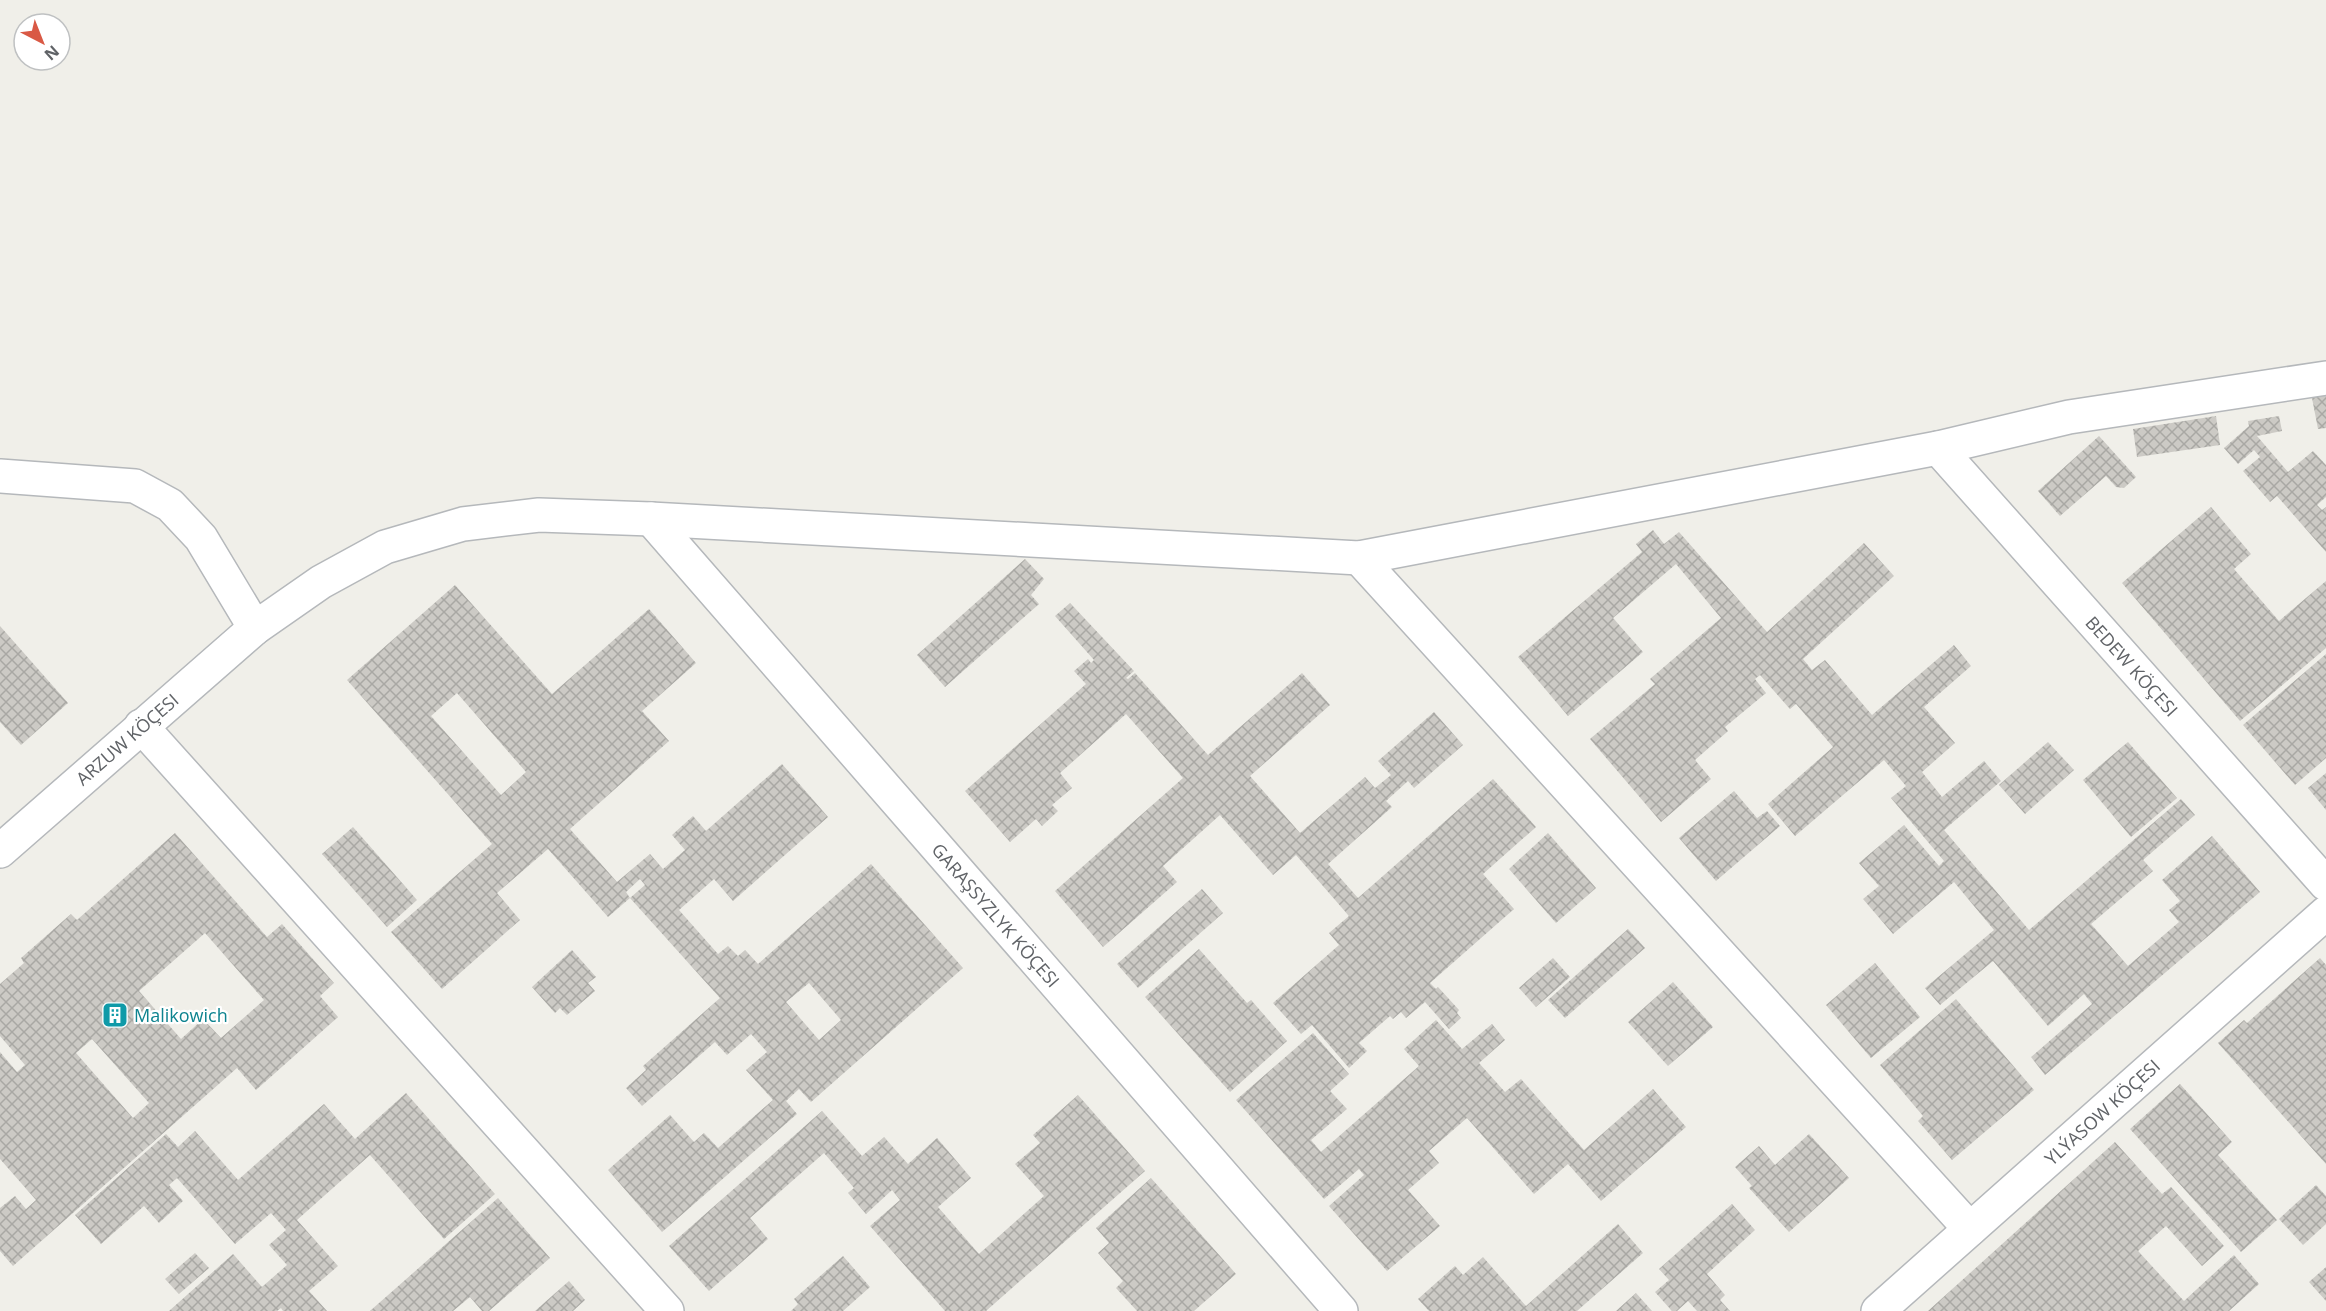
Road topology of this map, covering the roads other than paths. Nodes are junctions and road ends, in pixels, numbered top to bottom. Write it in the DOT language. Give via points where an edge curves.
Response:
graph roads {
  1 [pos="2326,378"];
  2 [pos="1938,448"];
  3 [pos="0,476"];
  4 [pos="651,519"];
  5 [pos="1359,558"];
  6 [pos="255,628"];
  7 [pos="141,726"];
  8 [pos="0,851"];
  9 [pos="2326,884"];
  10 [pos="2326,913"];
  11 [pos="1970,1229"];
  12 [pos="667,1311"];
  13 [pos="1341,1311"];
  14 [pos="1878,1311"];
  1 -- 2 [label="street, ARZUW KÖÇESI" via="2069,417"];
  2 -- 5 [label="street, ARZUW KÖÇESI"];
  2 -- 9 [label="street, BEDEW KÖÇESI"];
  3 -- 6 [label="street" via="135,486 170,505 201,538"];
  4 -- 5 [label="street, ARZUW KÖÇESI"];
  4 -- 6 [label="street, ARZUW KÖÇESI" via="538,515 463,524 385,547 321,582"];
  4 -- 13 [label="street, GARAŞSYZLYK KÖÇESI"];
  5 -- 11 [label="street"];
  6 -- 7 [label="street, ARZUW KÖÇESI"];
  7 -- 8 [label="street, ARZUW KÖÇESI"];
  7 -- 12 [label="street"];
  10 -- 11 [label="street, YLÝASOW KÖÇESI"];
  11 -- 14 [label="street, YLÝASOW KÖÇESI"];
}
